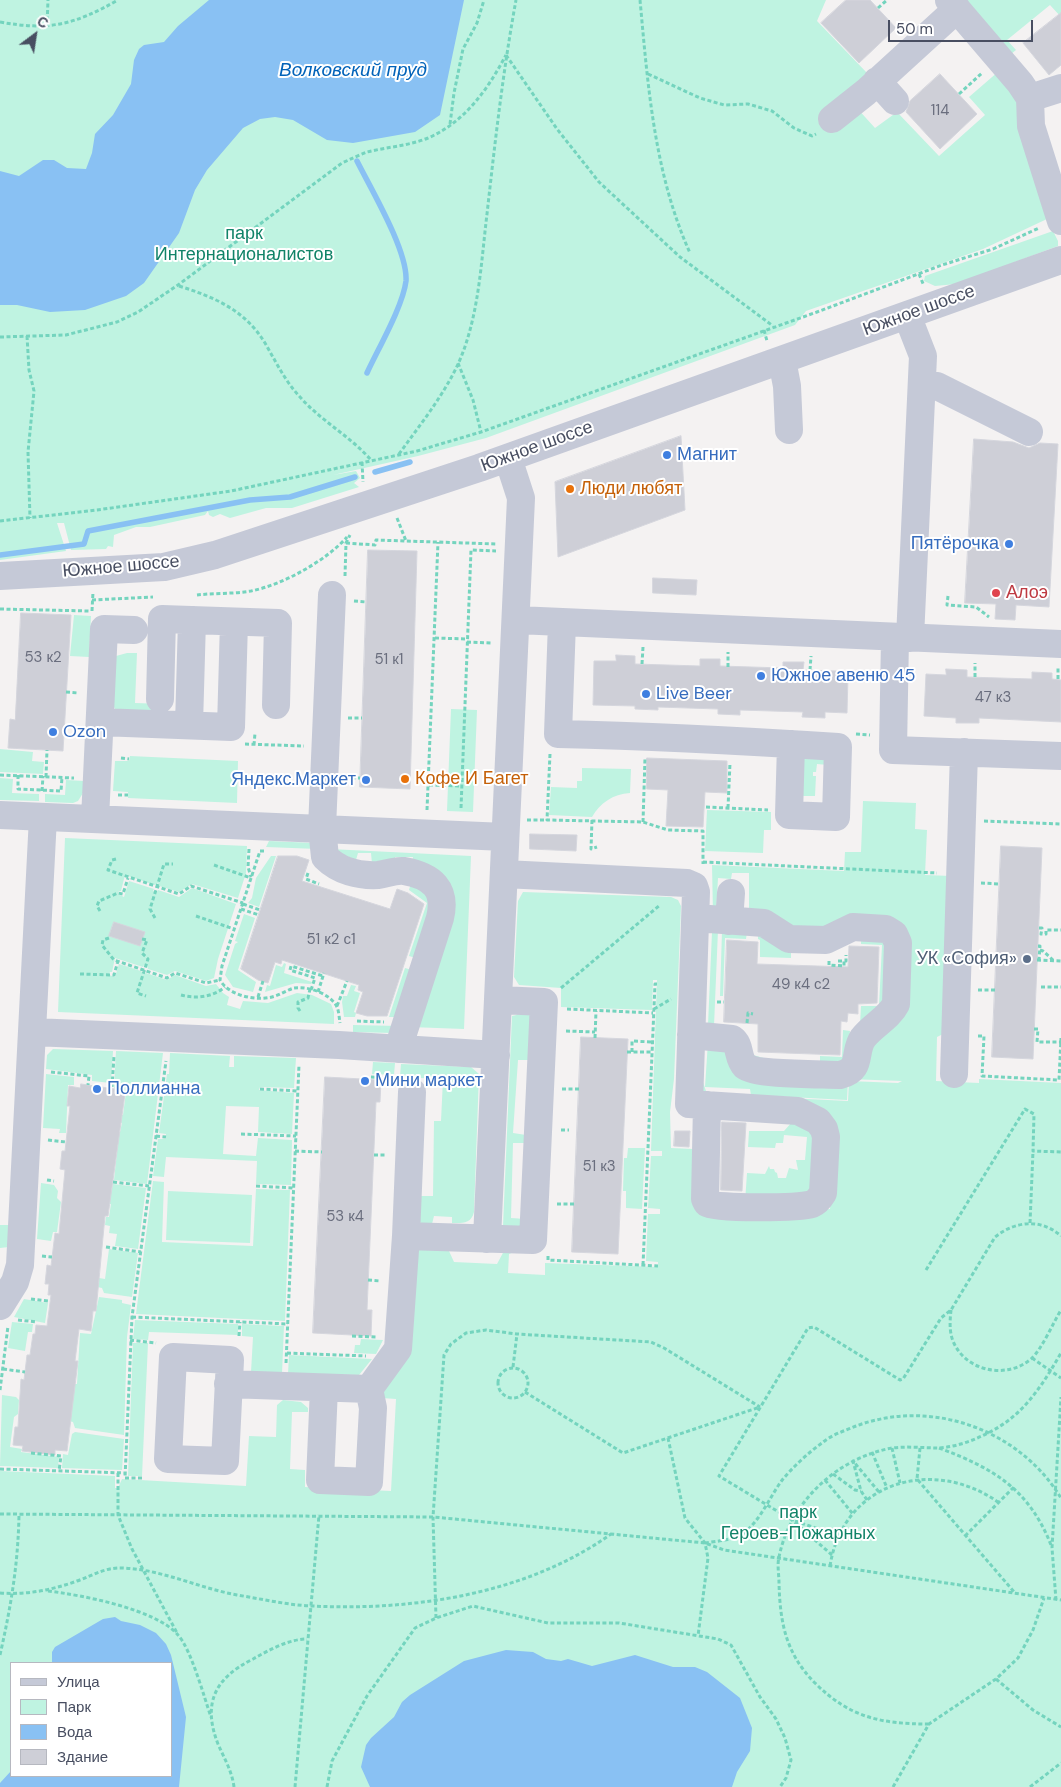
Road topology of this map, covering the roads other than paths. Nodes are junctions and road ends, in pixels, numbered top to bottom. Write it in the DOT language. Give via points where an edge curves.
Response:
graph roads {
  1 [pos="953,5"];
  2 [pos="1061,88"];
  3 [pos="1030,98"];
  4 [pos="832,119"];
  5 [pos="1051,224"];
  6 [pos="1061,260"];
  7 [pos="908,315"];
  8 [pos="782,360"];
  9 [pos="922,385"];
  10 [pos="789,430"];
  11 [pos="1029,432"];
  12 [pos="508,458"];
  13 [pos="0,576"];
  14 [pos="332,595"];
  15 [pos="194,608"];
  16 [pos="517,620"];
  17 [pos="234,622"];
  18 [pos="562,622"];
  19 [pos="134,630"];
  20 [pos="902,638"];
  21 [pos="1061,644"];
  22 [pos="160,699"];
  23 [pos="276,705"];
  24 [pos="100,722"];
  25 [pos="189,725"];
  26 [pos="791,744"];
  27 [pos="964,752"];
  28 [pos="1061,756"];
  29 [pos="42,807"];
  30 [pos="0,815"];
  31 [pos="95,819"];
  32 [pos="512,828"];
  33 [pos="323,840"];
  34 [pos="504,874"];
  35 [pos="730,893"];
  36 [pos="696,918"];
  37 [pos="729,921"];
  38 [pos="499,1000"];
  39 [pos="33,1032"];
  40 [pos="692,1035"];
  41 [pos="496,1054"];
  42 [pos="403,1070"];
  43 [pos="954,1074"];
  44 [pos="707,1105"];
  45 [pos="12,1211"];
  46 [pos="406,1236"];
  47 [pos="487,1239"];
  48 [pos="11,1302"];
  49 [pos="228,1384"];
  50 [pos="324,1388"];
  51 [pos="369,1389"];
  1 -- 3 [label="street"];
  1 -- 4 [label="street" via="886,91"];
  2 -- 3 [label="street"];
  3 -- 5 [label="street" via="1031,126"];
  6 -- 7 [label="street, Южное шоссе"];
  7 -- 8 [label="street, Южное шоссе"];
  7 -- 9 [label="street" via="923,356"];
  8 -- 10 [label="street"];
  8 -- 12 [label="street, Южное шоссе"];
  9 -- 11 [label="street" via="937,386"];
  9 -- 20 [label="street" via="929,596"];
  12 -- 13 [label="street, Южное шоссе" via="355,511 215,555 164,567"];
  12 -- 16 [label="street" via="521,498"];
  14 -- 33 [label="street"];
  15 -- 17 [label="street"];
  15 -- 22 [label="street" via="162,619"];
  15 -- 25 [label="street"];
  16 -- 18 [label="street"];
  16 -- 32 [label="street"];
  17 -- 23 [label="street" via="278,623"];
  17 -- 25 [label="street" via="231,727"];
  18 -- 20 [label="street"];
  18 -- 26 [label="street" via="558,734"];
  19 -- 24 [label="street" via="104,629"];
  20 -- 21 [label="street"];
  20 -- 27 [label="street" via="893,750"];
  24 -- 25 [label="street"];
  24 -- 31 [label="street"];
  27 -- 28 [label="street"];
  27 -- 43 [label="street"];
  29 -- 30 [label="street"];
  29 -- 31 [label="street"];
  29 -- 39 [label="street"];
  31 -- 33 [label="street" via="260,842"];
  32 -- 33 [label="street"];
  32 -- 34 [label="street"];
  33 -- 42 [label="street" via="332,864 346,871 380,875 404,871 431,881 443,898 440,918 406,1022"];
  34 -- 36 [label="street" via="687,883 694,886 696,892"];
  34 -- 38 [label="street"];
  35 -- 37 [label="street"];
  36 -- 37 [label="street"];
  36 -- 40 [label="street"];
  37 -- 40 [label="street" via="764,923 789,939 826,940 853,926 889,930 899,947 896,1004 864,1038 858,1062 844,1074 754,1070 742,1062 732,1039"];
  38 -- 41 [label="street"];
  38 -- 47 [label="street" via="544,1002 553,1016 533,1240"];
  39 -- 42 [label="street" via="342,1023"];
  39 -- 45 [label="street"];
  40 -- 44 [label="street" via="689,1104"];
  41 -- 42 [label="street"];
  41 -- 47 [label="street"];
  42 -- 46 [label="street"];
  44 -- 44 [label="street" via="798,1111 818,1121 826,1138 823,1194 819,1200 812,1204 763,1207 707,1203"];
  45 -- 48 [label="street" via="20,1265"];
  46 -- 47 [label="street"];
  46 -- 51 [label="street" via="398,1349"];
  49 -- 50 [label="street"];
  50 -- 51 [label="street"];
  50 -- 51 [label="street" via="320,1480 369,1482 372,1408"];
}
